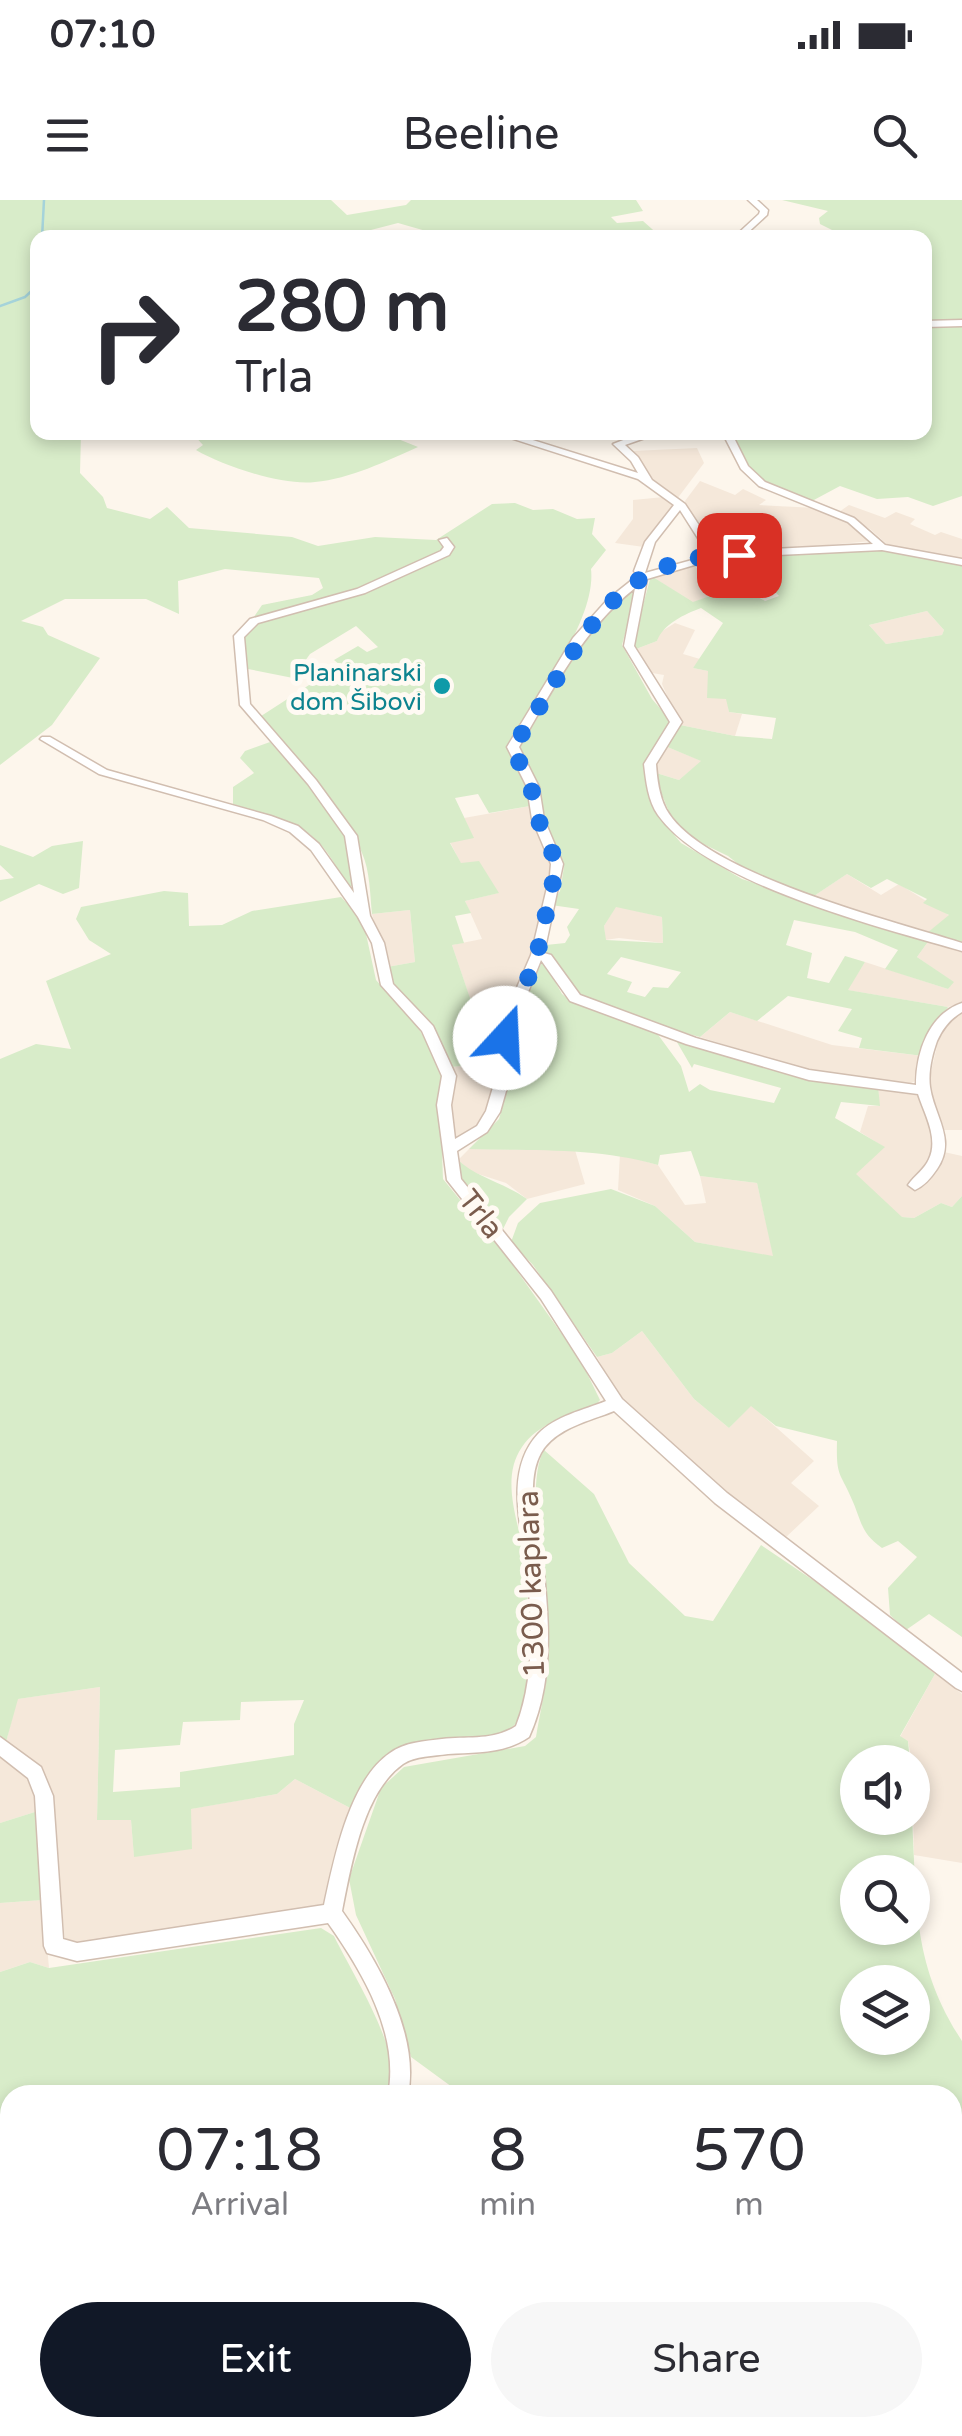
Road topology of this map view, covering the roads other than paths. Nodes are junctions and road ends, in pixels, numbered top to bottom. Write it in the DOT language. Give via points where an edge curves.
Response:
graph roads {
  1 [pos="752,200"];
  2 [pos="747,230"];
  3 [pos="962,323"];
  4 [pos="932,324"];
  5 [pos="521,440"];
  6 [pos="630,440"];
  7 [pos="730,440"];
  8 [pos="646,480"];
  9 [pos="679,504"];
  10 [pos="444,540"];
  11 [pos="882,546"];
  12 [pos="739,555"];
  13 [pos="962,562"];
  14 [pos="642,577"];
  15 [pos="46,739"];
  16 [pos="364,916"];
  17 [pos="962,948"];
  18 [pos="537,955"];
  19 [pos="962,1007"];
  20 [pos="922,1090"];
  21 [pos="450,1149"];
  22 [pos="914,1185"];
  23 [pos="616,1403"];
  24 [pos="962,1683"];
  25 [pos="0,1745"];
  26 [pos="332,1912"];
  27 [pos="400,2085"];
  1 -- 2 [label="street" via="764,210"];
  3 -- 4 [label="street"];
  5 -- 8 [label="street"];
  6 -- 8 [label="street" via="618,444 636,458"];
  7 -- 11 [label="street" via="757,481 851,520"];
  8 -- 9 [label="street"];
  9 -- 12 [label="street" via="704,541"];
  9 -- 14 [label="street" via="650,542"];
  10 -- 16 [label="street" via="445,553 361,592 254,621 239,636 245,705 351,836"];
  11 -- 12 [label="street, Trla"];
  11 -- 13 [label="street"];
  12 -- 14 [label="street, Trla"];
  14 -- 17 [label="street" via="629,646 675,718 650,764 659,806 670,822 688,842 749,877"];
  14 -- 18 [label="street, Trla" via="578,640 513,747 557,864"];
  15 -- 16 [label="street" via="103,772 294,829 315,847"];
  16 -- 21 [label="street" via="387,985 428,1029 449,1076 444,1105"];
  18 -- 20 [label="street" via="547,958 575,998 691,1041 809,1075"];
  18 -- 21 [label="street, Trla" via="509,1022 493,1112"];
  19 -- 20 [label="street" via="950,1012 934,1036"];
  20 -- 22 [label="street" via="939,1148"];
  21 -- 23 [label="street, Trla" via="454,1180 546,1295"];
  23 -- 24 [label="street, Trla" via="733,1508"];
  23 -- 26 [label="street, 1300 kaplara" via="543,1437 529,1464 525,1496 537,1586 537,1679 523,1731 502,1744 410,1752 387,1767 364,1805"];
  25 -- 26 [label="street" via="35,1773 44,1796 54,1946 61,1950"];
  26 -- 27 [label="street" via="378,1986 403,2069"];
}
